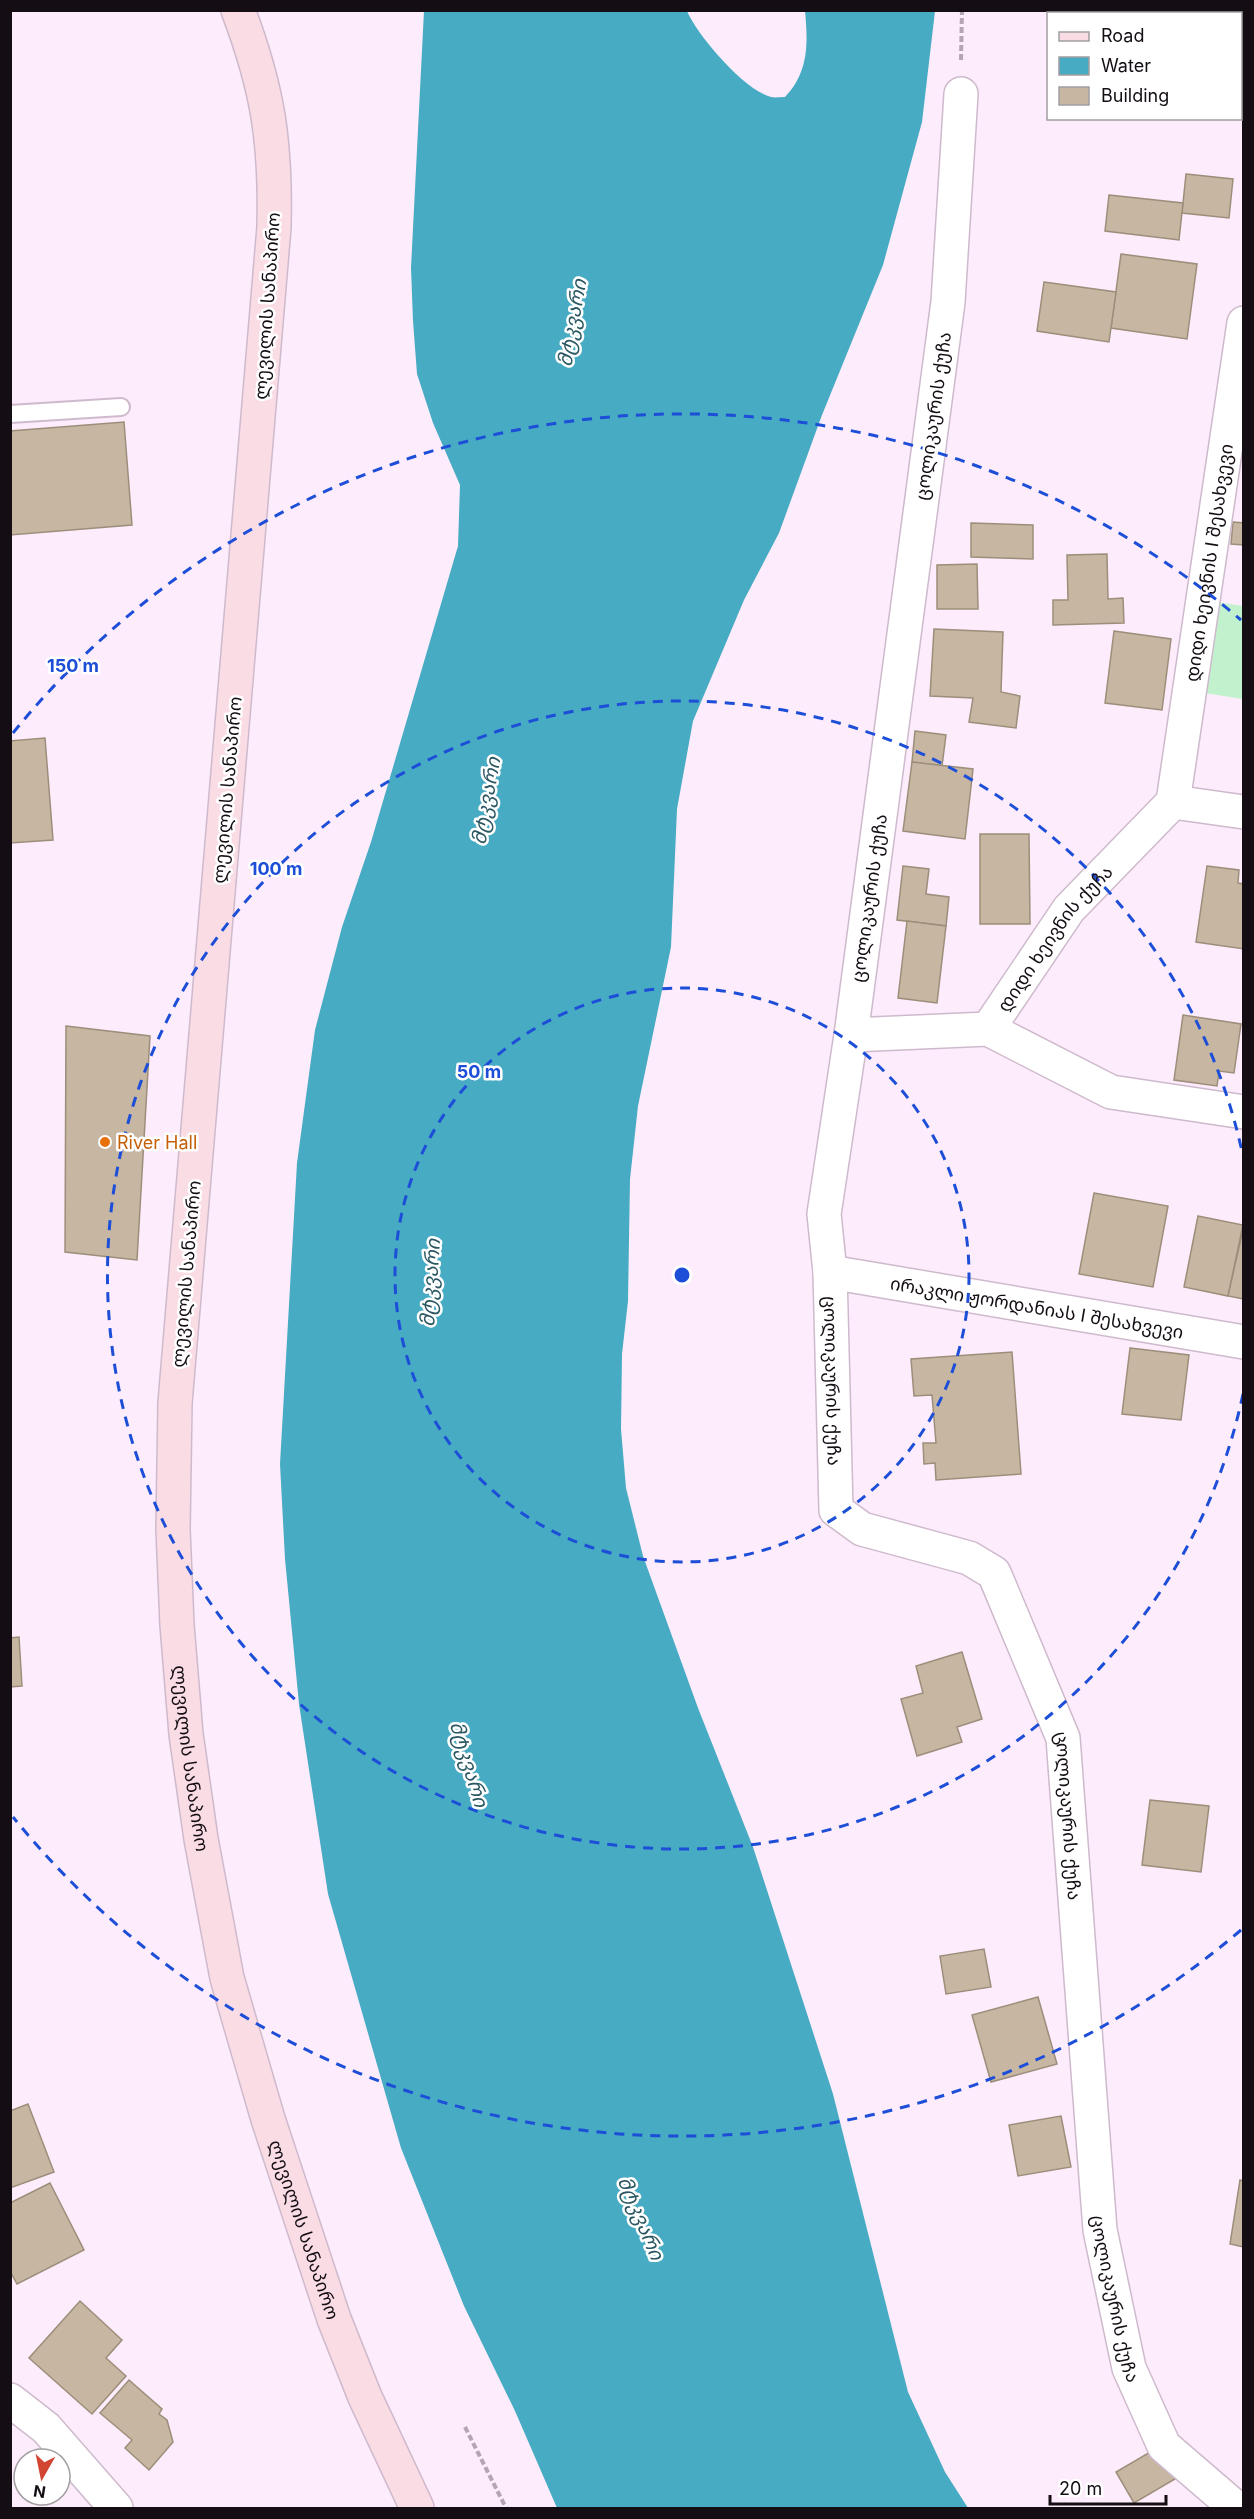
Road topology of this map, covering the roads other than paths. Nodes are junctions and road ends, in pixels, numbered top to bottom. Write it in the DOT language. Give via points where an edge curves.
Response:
graph roads {
  1 [pos="238,10"];
  2 [pos="961,94"];
  3 [pos="1243,334"];
  4 [pos="121,407"];
  5 [pos="10,414"];
  6 [pos="1173,802"];
  7 [pos="1244,812"];
  8 [pos="988,1029"];
  9 [pos="851,1035"];
  10 [pos="1244,1112"];
  11 [pos="830,1272"];
  12 [pos="1244,1342"];
  13 [pos="10,2400"];
  14 [pos="116,2508"];
  15 [pos="417,2508"];
  16 [pos="1236,2508"];
  1 -- 15 [label="main road, ლევილის სანაპირო" via="268,104 273,139 274,227 175,1403 173,1529 177,1625 186,1734 227,1978 268,2119 334,2319"];
  2 -- 9 [label="street, ცოლიკაურის ქუჩა" via="948,302"];
  3 -- 6 [label="street, დიდი ხეივნის I შესახვევი"];
  4 -- 5 [label="lane"];
  6 -- 7 [label="street"];
  6 -- 8 [label="street, დიდი ხეივნის ქუჩა" via="1069,909"];
  8 -- 9 [label="street, დიდი ხეივნის ქუჩა"];
  8 -- 10 [label="street" via="1111,1092"];
  9 -- 11 [label="street, ცოლიკაურის ქუჩა" via="825,1214"];
  11 -- 12 [label="street, ირაკლი ჟორდანიას I შესახვევი"];
  11 -- 16 [label="street, ცოლიკაურის ქუჩა" via="836,1510 862,1529 969,1558 994,1574 1064,1738 1100,2230 1129,2368 1164,2446"];
  13 -- 14 [label="street" via="46,2428"];
}
